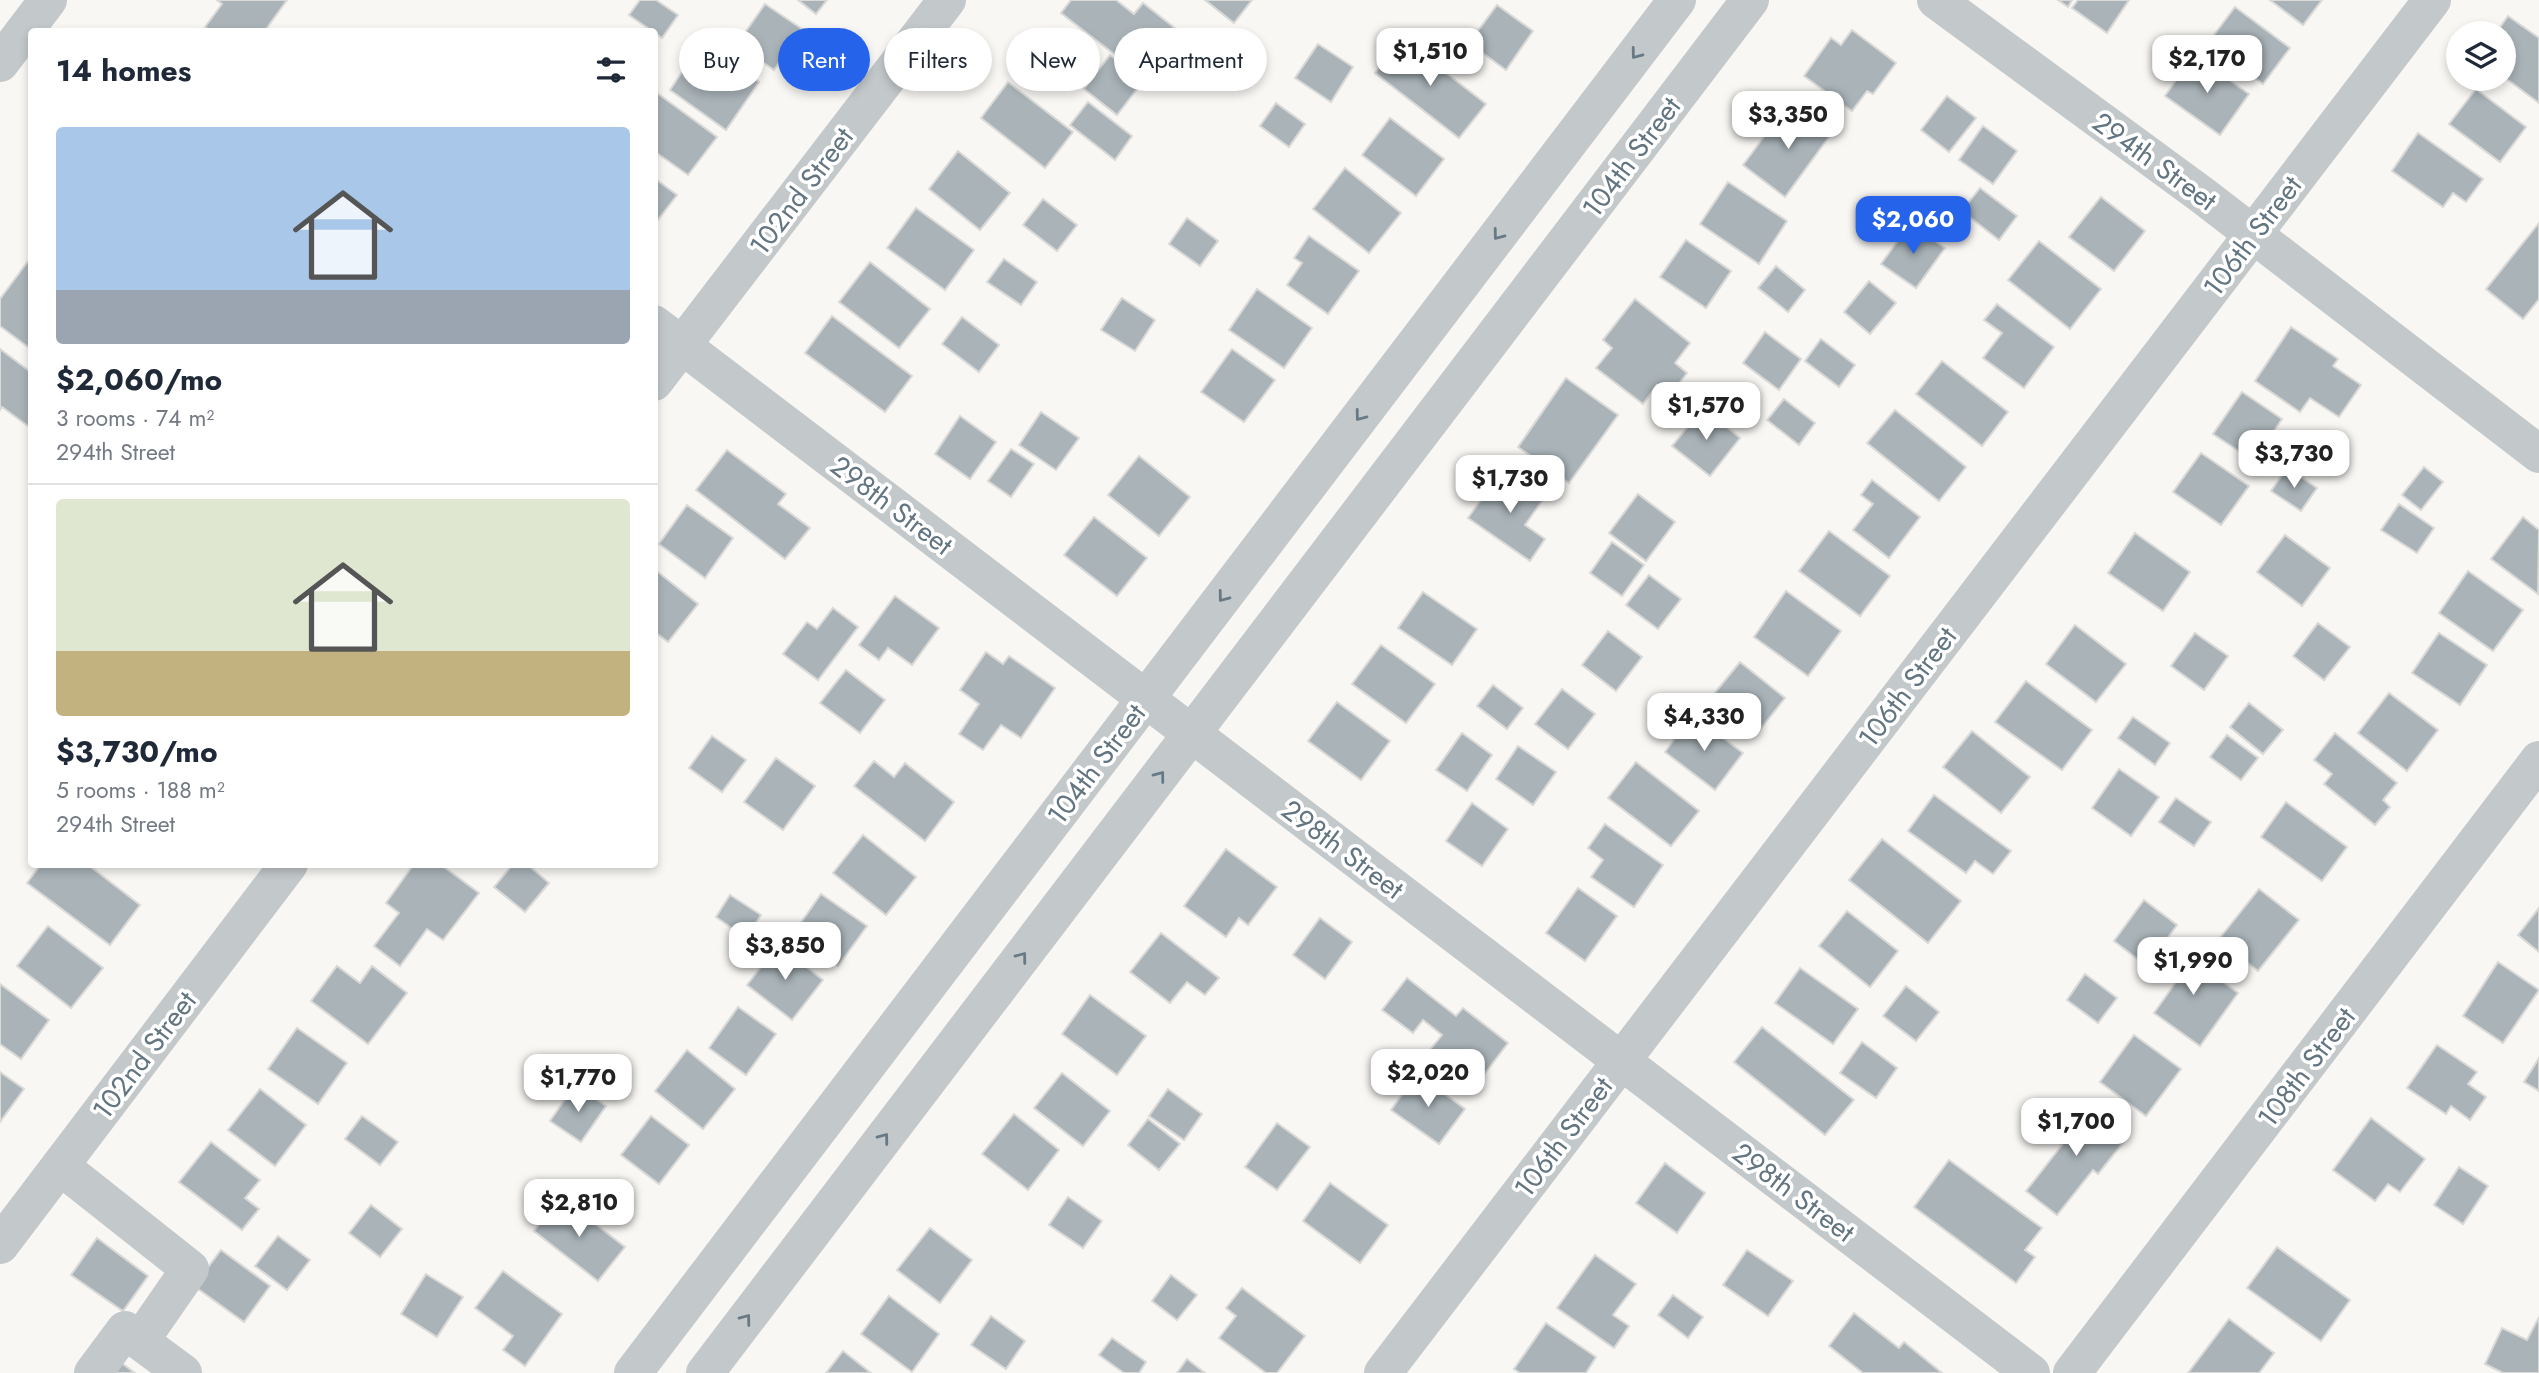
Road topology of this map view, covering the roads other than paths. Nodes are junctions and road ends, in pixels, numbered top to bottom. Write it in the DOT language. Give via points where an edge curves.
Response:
graph roads {
  1 [pos="48,0"];
  2 [pos="947,0"];
  3 [pos="1677,0"];
  4 [pos="1750,0"];
  5 [pos="1936,0"];
  6 [pos="2432,0"];
  7 [pos="0,63"];
  8 [pos="2253,235"];
  9 [pos="1465,278"];
  10 [pos="1511,315"];
  11 [pos="668,335"];
  12 [pos="658,369"];
  13 [pos="2539,454"];
  14 [pos="1146,698"];
  15 [pos="1192,734"];
  16 [pos="2539,760"];
  17 [pos="286,868"];
  18 [pos="1621,1060"];
  19 [pos="60,1166"];
  20 [pos="0,1245"];
  21 [pos="727,1249"];
  22 [pos="773,1284"];
  23 [pos="140,1341"];
  24 [pos="93,1373"];
  25 [pos="183,1373"];
  26 [pos="633,1373"];
  27 [pos="705,1373"];
  28 [pos="1382,1373"];
  29 [pos="2031,1373"];
  30 [pos="2072,1373"];
  1 -- 7 [label="street"];
  2 -- 11 [label="street, 102nd Street"];
  3 -- 9 [label="street, 104th Street, one-way"];
  4 -- 10 [label="street, 104th Street"];
  5 -- 8 [label="street, 294th Street"];
  6 -- 8 [label="street, 106th Street"];
  8 -- 13 [label="street, 294th Street"];
  8 -- 18 [label="street, 106th Street"];
  9 -- 10 [label="street"];
  9 -- 14 [label="street, 104th Street, one-way"];
  10 -- 15 [label="street, 104th Street"];
  11 -- 12 [label="street, 102nd Street"];
  11 -- 14 [label="street, 298th Street"];
  14 -- 15 [label="street, 298th Street"];
  14 -- 21 [label="street, 104th Street"];
  15 -- 18 [label="street, 298th Street"];
  22 -- 15 [label="street, 104th Street, one-way"];
  16 -- 30 [label="street, 108th Street"];
  17 -- 19 [label="street, 102nd Street"];
  18 -- 28 [label="street, 106th Street"];
  18 -- 29 [label="street, 298th Street"];
  19 -- 20 [label="street, 102nd Street"];
  19 -- 23 [label="street" via="190,1269"];
  21 -- 22 [label="street"];
  21 -- 26 [label="street, 104th Street"];
  27 -- 22 [label="street, 104th Street, one-way"];
  23 -- 24 [label="street" via="125,1330"];
  23 -- 25 [label="street"];
}
